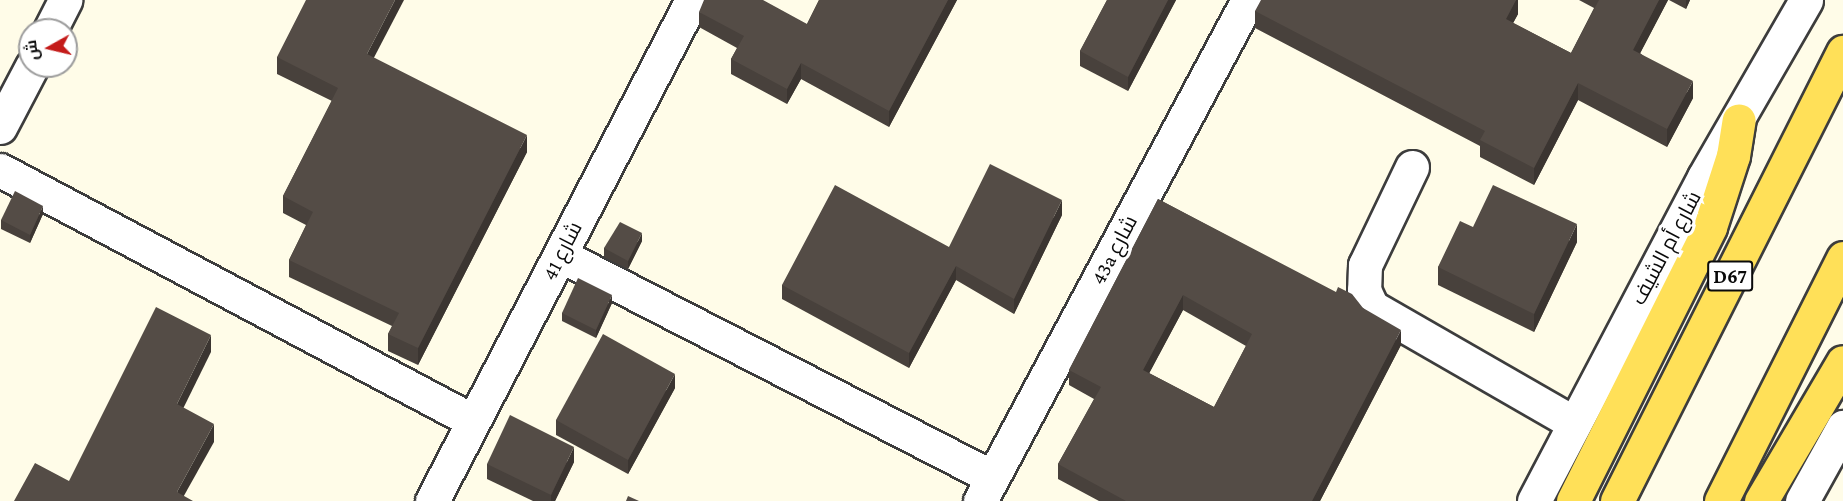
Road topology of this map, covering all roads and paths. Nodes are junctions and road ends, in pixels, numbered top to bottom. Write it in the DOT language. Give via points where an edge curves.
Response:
graph roads {
  1 [pos="65,0"];
  2 [pos="692,0"];
  3 [pos="1248,0"];
  4 [pos="1806,0"];
  5 [pos="56,18"];
  6 [pos="1843,52"];
  7 [pos="25,78"];
  8 [pos="4,113"];
  9 [pos="1739,120"];
  10 [pos="1412,167"];
  11 [pos="0,170"];
  12 [pos="560,255"];
  13 [pos="1843,258"];
  14 [pos="1843,362"];
  15 [pos="474,421"];
  16 [pos="1574,423"];
  17 [pos="1843,427"];
  18 [pos="986,489"];
  19 [pos="432,501"];
  20 [pos="1534,501"];
  21 [pos="1573,501"];
  22 [pos="1617,501"];
  23 [pos="1720,501"];
  24 [pos="1761,501"];
  25 [pos="1802,501"];
  1 -- 5 [label="street"];
  2 -- 12 [label="street, شارع 41"];
  3 -- 18 [label="street, 43a شارع"];
  4 -- 9 [label="street, شارع أم الشيف"];
  6 -- 22 [label="main road, D67"];
  7 -- 8 [label="street"];
  9 -- 16 [label="street, شارع أم الشيف" via="1699,186"];
  9 -- 21 [label="main road" via="1728,174 1710,226"];
  10 -- 16 [label="street" via="1365,265 1364,290 1372,307"];
  11 -- 15 [label="street"];
  12 -- 15 [label="street, شارع 41"];
  12 -- 18 [label="street"];
  13 -- 23 [label="main road"];
  14 -- 24 [label="main road"];
  15 -- 19 [label="street, شارع 41"];
  16 -- 20 [label="street, شارع أم الشيف"];
  17 -- 25 [label="street"];
}
